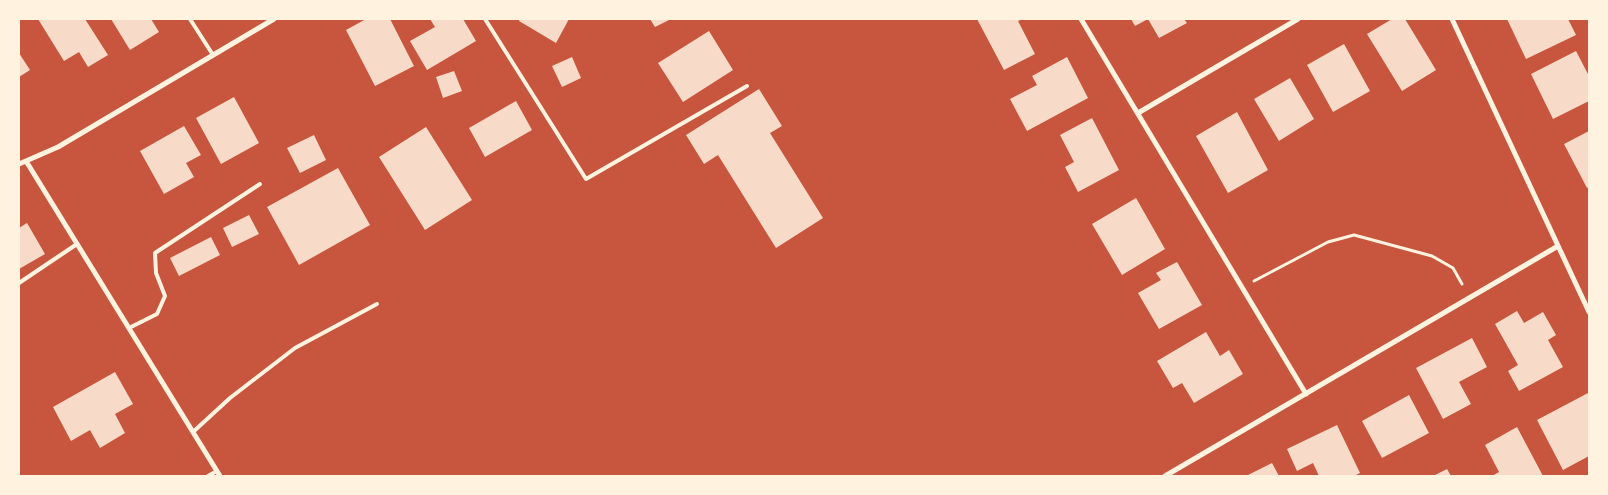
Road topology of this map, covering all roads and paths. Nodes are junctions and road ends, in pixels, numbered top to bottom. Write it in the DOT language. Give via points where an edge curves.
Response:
graph roads {
  1 [pos="190,19"];
  2 [pos="274,19"];
  3 [pos="485,19"];
  4 [pos="1081,19"];
  5 [pos="1298,19"];
  6 [pos="1452,19"];
  7 [pos="213,55"];
  8 [pos="747,86"];
  9 [pos="1138,113"];
  10 [pos="26,161"];
  11 [pos="19,164"];
  12 [pos="260,184"];
  13 [pos="77,244"];
  14 [pos="1558,246"];
  15 [pos="19,283"];
  16 [pos="1242,287"];
  17 [pos="1470,298"];
  18 [pos="377,304"];
  19 [pos="1589,312"];
  20 [pos="130,328"];
  21 [pos="1306,394"];
  22 [pos="193,432"];
  23 [pos="218,474"];
  24 [pos="208,476"];
  25 [pos="1165,476"];
  1 -- 7 [label="lane"];
  2 -- 7 [label="street"];
  3 -- 8 [label="lane" via="586,179"];
  4 -- 9 [label="street"];
  5 -- 9 [label="street"];
  6 -- 14 [label="street"];
  7 -- 10 [label="street" via="58,147"];
  9 -- 16 [label="street"];
  10 -- 11 [label="street"];
  10 -- 13 [label="street"];
  12 -- 20 [label="lane" via="155,253 156,273 165,296 157,314"];
  13 -- 15 [label="lane"];
  13 -- 20 [label="street"];
  14 -- 17 [label="street"];
  14 -- 19 [label="street"];
  16 -- 17 [label="path" via="1328,242 1354,235 1432,256 1453,268"];
  16 -- 21 [label="street"];
  17 -- 21 [label="street"];
  18 -- 22 [label="lane" via="295,348 230,398"];
  20 -- 22 [label="street"];
  21 -- 25 [label="street"];
  22 -- 23 [label="street"];
  23 -- 24 [label="lane"];
}
